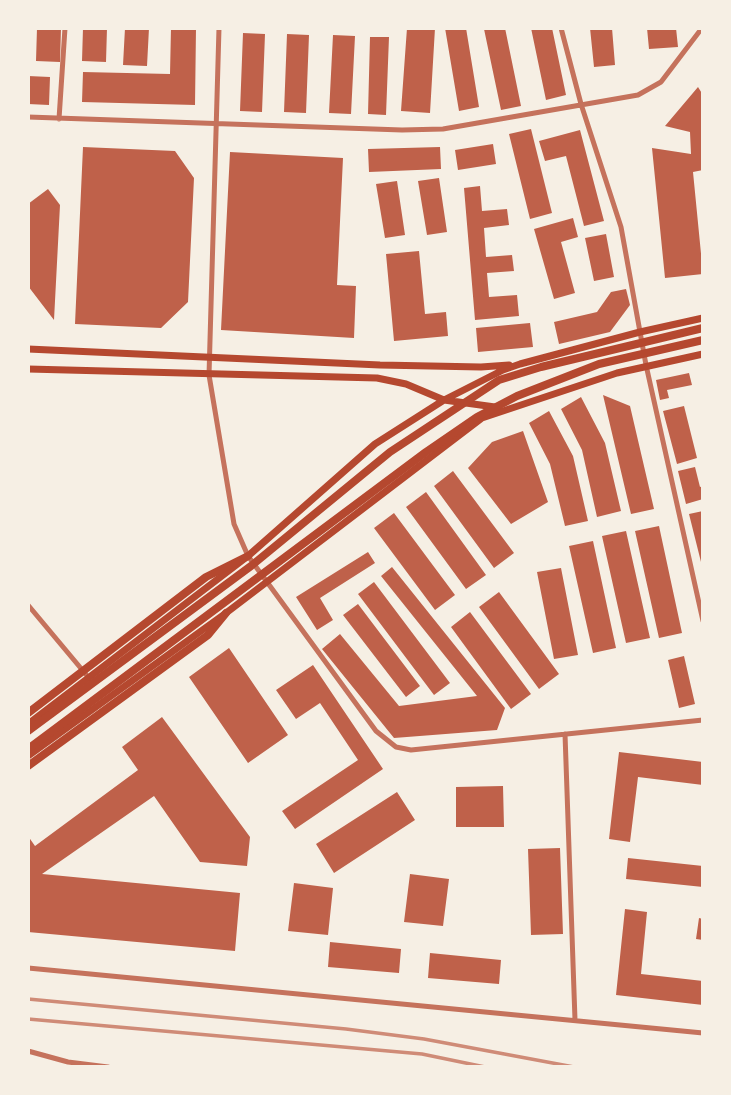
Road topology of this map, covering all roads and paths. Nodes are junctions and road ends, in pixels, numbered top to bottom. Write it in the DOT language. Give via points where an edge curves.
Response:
graph roads {
  1 [pos="65,28"];
  2 [pos="219,28"];
  3 [pos="561,28"];
  4 [pos="702,28"];
  5 [pos="581,104"];
  6 [pos="28,117"];
  7 [pos="59,119"];
  8 [pos="215,125"];
  9 [pos="703,318"];
  10 [pos="703,328"];
  11 [pos="640,332"];
  12 [pos="703,340"];
  13 [pos="28,349"];
  14 [pos="703,354"];
  15 [pos="209,358"];
  16 [pos="520,364"];
  17 [pos="646,365"];
  18 [pos="28,369"];
  19 [pos="209,375"];
  20 [pos="444,400"];
  21 [pos="509,408"];
  22 [pos="248,556"];
  23 [pos="268,582"];
  24 [pos="28,605"];
  25 [pos="226,613"];
  26 [pos="703,621"];
  27 [pos="89,678"];
  28 [pos="28,713"];
  29 [pos="703,720"];
  30 [pos="28,724"];
  31 [pos="28,730"];
  32 [pos="565,734"];
  33 [pos="28,749"];
  34 [pos="28,756"];
  35 [pos="28,766"];
  36 [pos="28,968"];
  37 [pos="575,1020"];
  38 [pos="703,1033"];
  39 [pos="28,1051"];
  40 [pos="108,1067"];
  1 -- 7 [label="street"];
  2 -- 8 [label="street"];
  3 -- 5 [label="street"];
  4 -- 5 [label="street" via="662,82 638,95"];
  5 -- 8 [label="street" via="443,129"];
  5 -- 11 [label="street" via="621,227"];
  6 -- 7 [label="street"];
  7 -- 8 [label="street"];
  8 -- 15 [label="street"];
  9 -- 11 [label="main road"];
  10 -- 31 [label="highway" via="499,380 390,452 251,566"];
  11 -- 16 [label="main road"];
  11 -- 17 [label="street"];
  12 -- 33 [label="highway" via="599,364 477,416"];
  13 -- 15 [label="main road"];
  14 -- 17 [label="main road"];
  15 -- 16 [label="main road" via="469,367"];
  15 -- 19 [label="street"];
  16 -- 20 [label="main road"];
  17 -- 21 [label="main road"];
  17 -- 26 [label="street"];
  18 -- 19 [label="main road"];
  19 -- 20 [label="main road" via="377,378"];
  19 -- 22 [label="street" via="234,524"];
  20 -- 21 [label="main road"];
  20 -- 22 [label="main road" via="375,444"];
  21 -- 23 [label="main road" via="482,418"];
  22 -- 23 [label="street"];
  22 -- 27 [label="main road"];
  22 -- 28 [label="highway" via="206,577"];
  23 -- 25 [label="main road"];
  23 -- 32 [label="street" via="376,731 396,747 411,750"];
  24 -- 27 [label="street"];
  25 -- 34 [label="main road"];
  25 -- 35 [label="highway" via="208,635"];
  27 -- 30 [label="main road"];
  29 -- 32 [label="street"];
  32 -- 37 [label="street"];
  36 -- 37 [label="street"];
  37 -- 38 [label="street"];
  39 -- 40 [label="street"];
}
